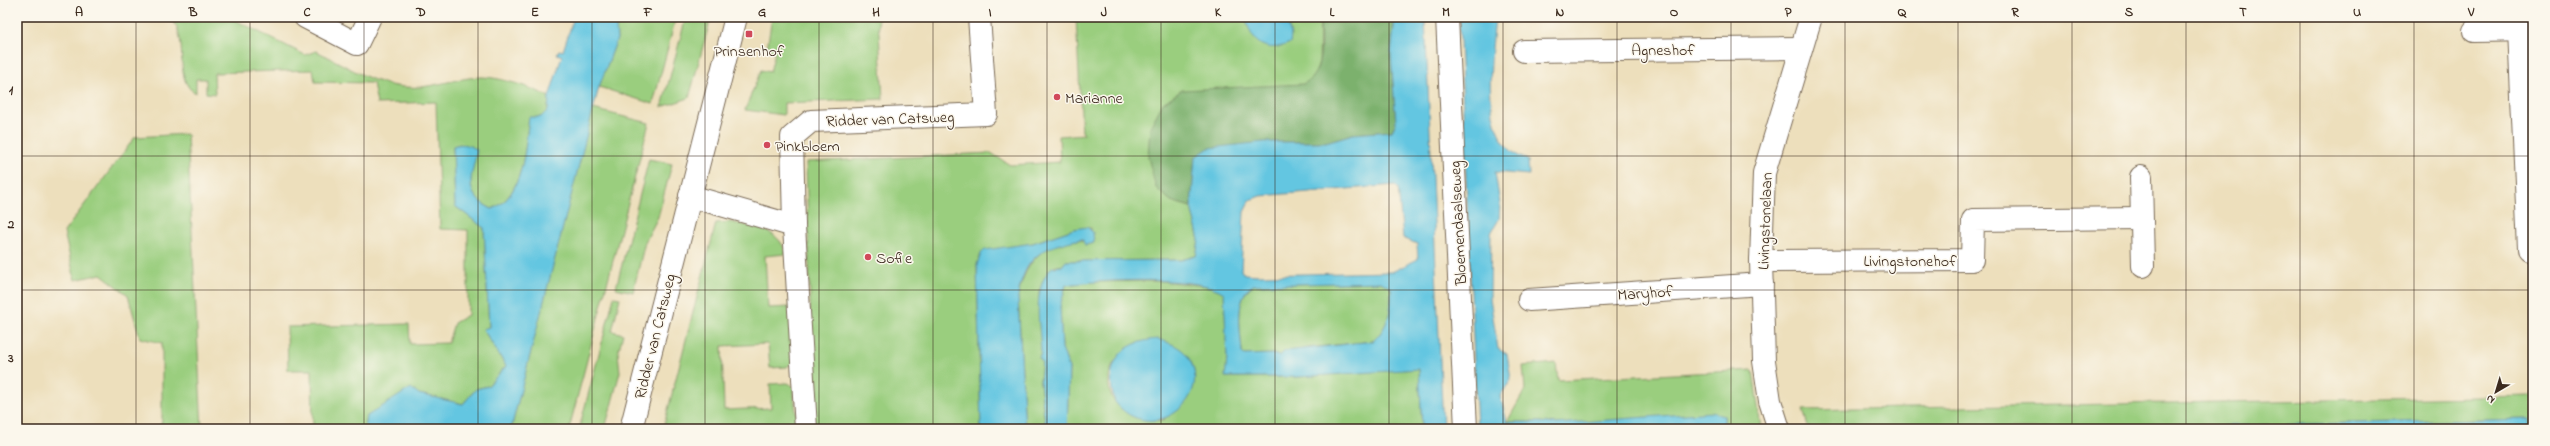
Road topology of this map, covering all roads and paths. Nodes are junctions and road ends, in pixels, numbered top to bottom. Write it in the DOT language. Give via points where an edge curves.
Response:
graph roads {
  1 [pos="305,17"];
  2 [pos="370,17"];
  3 [pos="736,17"];
  4 [pos="979,17"];
  5 [pos="1447,17"];
  6 [pos="1812,17"];
  7 [pos="2526,30"];
  8 [pos="2474,31"];
  9 [pos="1801,48"];
  10 [pos="1524,51"];
  11 [pos="2141,177"];
  12 [pos="690,196"];
  13 [pos="2141,218"];
  14 [pos="794,226"];
  15 [pos="2533,249"];
  16 [pos="1762,261"];
  17 [pos="2143,266"];
  18 [pos="1762,284"];
  19 [pos="1529,300"];
  20 [pos="631,429"];
  21 [pos="806,429"];
  22 [pos="1466,429"];
  23 [pos="1779,429"];
  1 -- 2 [label="street" via="357,44"];
  3 -- 12 [label="street, Ridder van Catsweg"];
  4 -- 14 [label="street, Ridder van Catsweg" via="986,114 811,121 792,137"];
  5 -- 22 [label="street, Bloemendaalseweg"];
  6 -- 9 [label="street, Livingstonelaan"];
  7 -- 8 [label="street"];
  7 -- 15 [label="street" via="2529,249"];
  9 -- 10 [label="street, Agneshof"];
  9 -- 16 [label="street, Livingstonelaan" via="1764,173"];
  11 -- 13 [label="street"];
  12 -- 14 [label="street"];
  12 -- 20 [label="street, Ridder van Catsweg"];
  13 -- 16 [label="street, Livingstonehof" via="1973,220 1972,260"];
  13 -- 17 [label="street"];
  14 -- 21 [label="street, Ridder van Catsweg"];
  16 -- 18 [label="street, Livingstonelaan"];
  18 -- 19 [label="street, Maryhof"];
  18 -- 23 [label="street, Livingstonelaan" via="1764,361 1770,402"];
}
